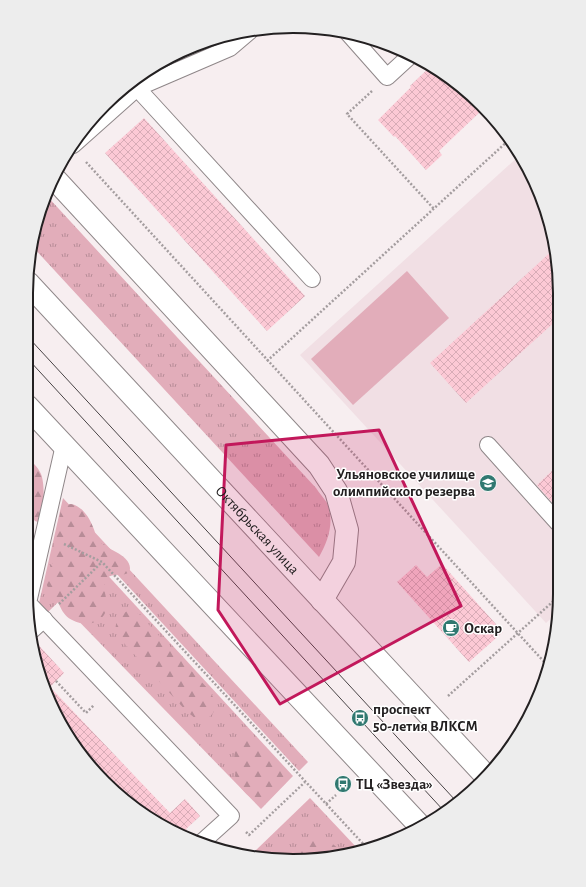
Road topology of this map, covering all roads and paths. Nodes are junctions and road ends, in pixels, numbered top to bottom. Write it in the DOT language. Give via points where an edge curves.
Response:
graph roads {
  1 [pos="242,38"];
  2 [pos="355,41"];
  3 [pos="406,59"];
  4 [pos="387,76"];
  5 [pos="137,88"];
  6 [pos="93,128"];
  7 [pos="505,144"];
  8 [pos="83,159"];
  9 [pos="58,182"];
  10 [pos="434,209"];
  11 [pos="312,279"];
  12 [pos="33,289"];
  13 [pos="267,361"];
  14 [pos="35,423"];
  15 [pos="488,445"];
  16 [pos="64,446"];
  17 [pos="553,517"];
  18 [pos="44,534"];
  19 [pos="102,562"];
  20 [pos="33,582"];
  21 [pos="322,600"];
  22 [pos="553,602"];
  23 [pos="59,604"];
  24 [pos="34,610"];
  25 [pos="44,619"];
  26 [pos="35,627"];
  27 [pos="517,634"];
  28 [pos="544,662"];
  29 [pos="56,681"];
  30 [pos="448,696"];
  31 [pos="86,713"];
  32 [pos="482,772"];
  33 [pos="305,782"];
  34 [pos="336,795"];
  35 [pos="326,804"];
  36 [pos="417,822"];
  37 [pos="250,835"];
  38 [pos="206,839"];
  39 [pos="363,844"];
  1 -- 5 [label="lane" via="230,48"];
  2 -- 4 [label="lane"];
  3 -- 4 [label="lane"];
  4 -- 10 [label="path" via="346,114"];
  5 -- 6 [label="lane"];
  5 -- 11 [label="lane"];
  7 -- 10 [label="path"];
  8 -- 13 [label="path"];
  9 -- 21 [label="main road" via="319,465 336,491 347,530 344,562"];
  10 -- 13 [label="path"];
  12 -- 21 [label="main road, Октябрьская улица"];
  13 -- 27 [label="path"];
  14 -- 16 [label="main road"];
  15 -- 17 [label="lane"];
  16 -- 18 [label="lane"];
  16 -- 36 [label="main road"];
  18 -- 19 [label="path"];
  18 -- 20 [label="lane"];
  19 -- 23 [label="path"];
  19 -- 33 [label="path"];
  21 -- 32 [label="main road, Октябрьская улица"];
  22 -- 27 [label="path"];
  24 -- 25 [label="lane"];
  25 -- 26 [label="lane"];
  25 -- 38 [label="lane" via="230,816"];
  27 -- 28 [label="path"];
  27 -- 30 [label="path"];
  29 -- 31 [label="path"];
  33 -- 35 [label="path"];
  33 -- 37 [label="path"];
  34 -- 35 [label="path"];
  35 -- 39 [label="path"];
}
